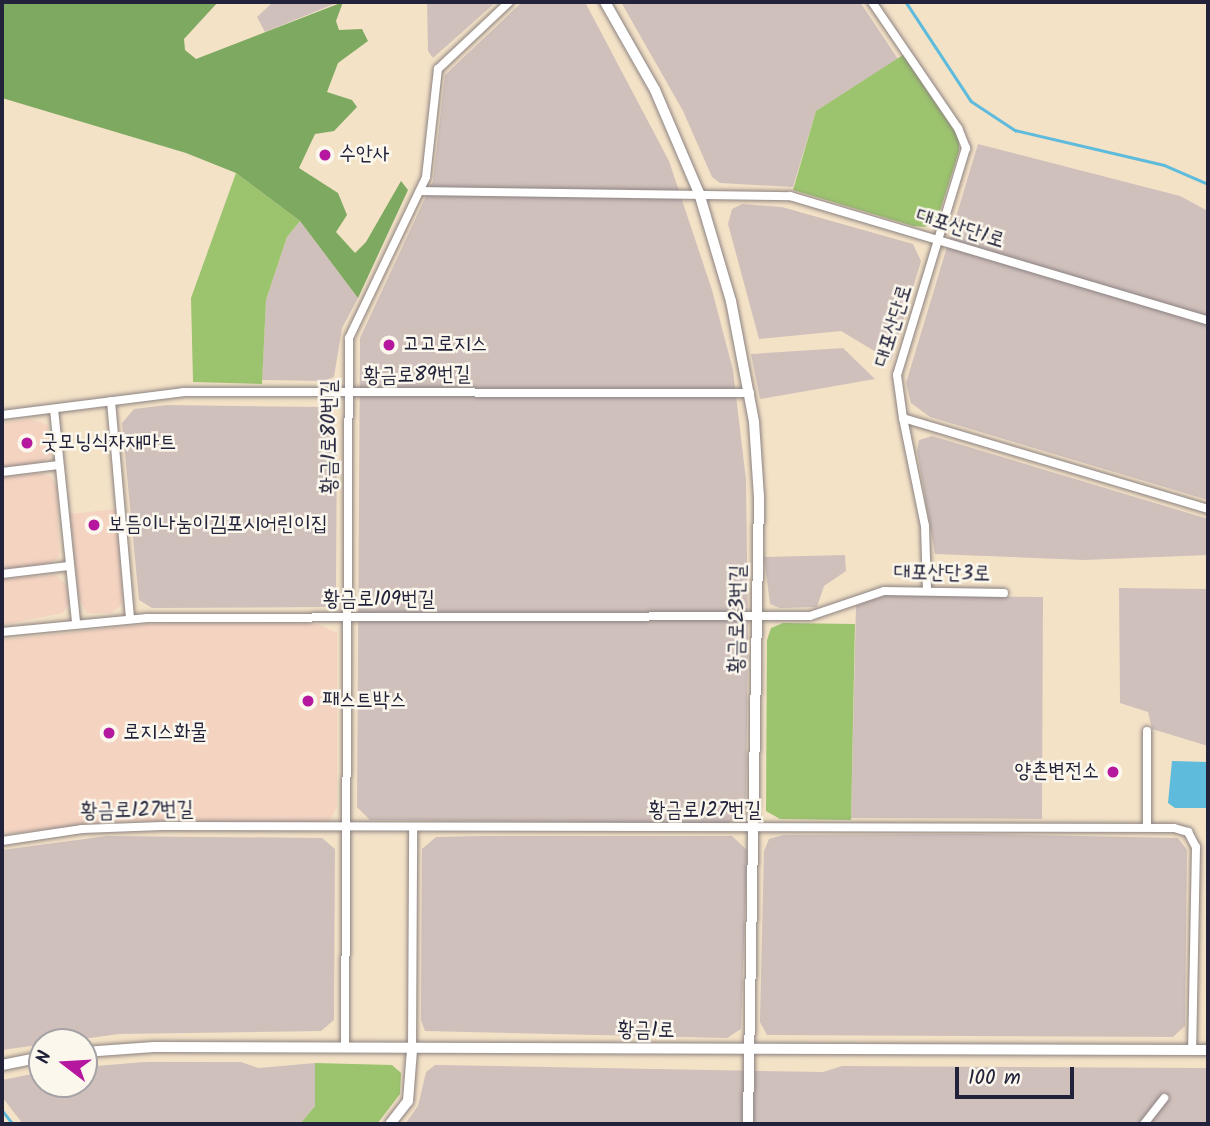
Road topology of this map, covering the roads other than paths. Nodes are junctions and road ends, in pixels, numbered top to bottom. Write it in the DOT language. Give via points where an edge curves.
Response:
graph roads {
  1 [pos="509,2"];
  2 [pos="605,2"];
  3 [pos="872,2"];
  4 [pos="421,191"];
  5 [pos="699,193"];
  6 [pos="939,240"];
  7 [pos="1208,321"];
  8 [pos="750,393"];
  9 [pos="347,394"];
  10 [pos="111,401"];
  11 [pos="54,409"];
  12 [pos="2,415"];
  13 [pos="903,418"];
  14 [pos="59,466"];
  15 [pos="2,472"];
  16 [pos="1208,506"];
  17 [pos="69,566"];
  18 [pos="2,574"];
  19 [pos="927,590"];
  20 [pos="1004,593"];
  21 [pos="757,615"];
  22 [pos="130,618"];
  23 [pos="346,618"];
  24 [pos="76,623"];
  25 [pos="2,632"];
  26 [pos="1147,731"];
  27 [pos="1147,827"];
  28 [pos="346,828"];
  29 [pos="413,829"];
  30 [pos="755,829"];
  31 [pos="2,841"];
  32 [pos="345,1048"];
  33 [pos="412,1050"];
  34 [pos="1192,1050"];
  35 [pos="1208,1050"];
  36 [pos="98,1052"];
  37 [pos="749,1052"];
  38 [pos="28,1060"];
  39 [pos="2,1065"];
  40 [pos="1164,1098"];
  41 [pos="390,1124"];
  42 [pos="748,1124"];
  43 [pos="1144,1124"];
  1 -- 4 [label="street, 황금1로80번길" via="438,69 429,160"];
  2 -- 5 [label="street, 황금로23번길" via="654,90"];
  3 -- 6 [label="street, 대포산단로" via="965,143"];
  4 -- 5 [label="street"];
  4 -- 9 [label="street, 황금1로80번길" via="378,284 351,329"];
  5 -- 6 [label="street, 대포산단1로" via="790,196"];
  5 -- 8 [label="street, 황금로23번길" via="732,301"];
  6 -- 7 [label="street, 대포산단1로"];
  6 -- 13 [label="street, 대포산단로" via="896,383"];
  8 -- 9 [label="street, 황금로89번길"];
  8 -- 21 [label="street, 황금로23번길" via="758,472"];
  9 -- 10 [label="street, 황금로89번길" via="183,392"];
  9 -- 23 [label="street, 황금1로80번길"];
  10 -- 11 [label="street, 황금로89번길"];
  10 -- 22 [label="street"];
  11 -- 12 [label="street, 황금로89번길"];
  11 -- 14 [label="street"];
  13 -- 16 [label="street"];
  13 -- 19 [label="street, 대포산단로" via="925,526"];
  14 -- 15 [label="street"];
  14 -- 17 [label="street"];
  17 -- 18 [label="street"];
  17 -- 24 [label="street"];
  19 -- 20 [label="street, 대포산단3로"];
  19 -- 21 [label="street, 대포산단3로" via="884,591 818,615"];
  21 -- 23 [label="street, 황금로109번길"];
  21 -- 30 [label="street, 황금로23번길"];
  22 -- 23 [label="street, 황금로109번길"];
  22 -- 24 [label="street, 황금로109번길"];
  23 -- 28 [label="street, 황금1로80번길"];
  24 -- 25 [label="street, 황금로109번길"];
  26 -- 27 [label="street"];
  27 -- 30 [label="street, 황금로127번길"];
  27 -- 34 [label="street, 황금로127번길" via="1183,830 1195,841"];
  28 -- 29 [label="street, 황금로127번길"];
  28 -- 31 [label="street, 황금로127번길" via="117,827"];
  28 -- 32 [label="street, 황금1로80번길"];
  29 -- 30 [label="street, 황금로127번길"];
  29 -- 33 [label="street"];
  30 -- 37 [label="street, 황금로23번길"];
  32 -- 33 [label="street, 황금1로"];
  32 -- 36 [label="street, 황금1로"];
  33 -- 37 [label="street, 황금1로"];
  33 -- 41 [label="street" via="408,1101"];
  34 -- 35 [label="street, 황금1로"];
  34 -- 37 [label="street, 황금1로"];
  37 -- 42 [label="street, 황금로23번길"];
  38 -- 39 [label="street"];
  40 -- 43 [label="street"];
}
